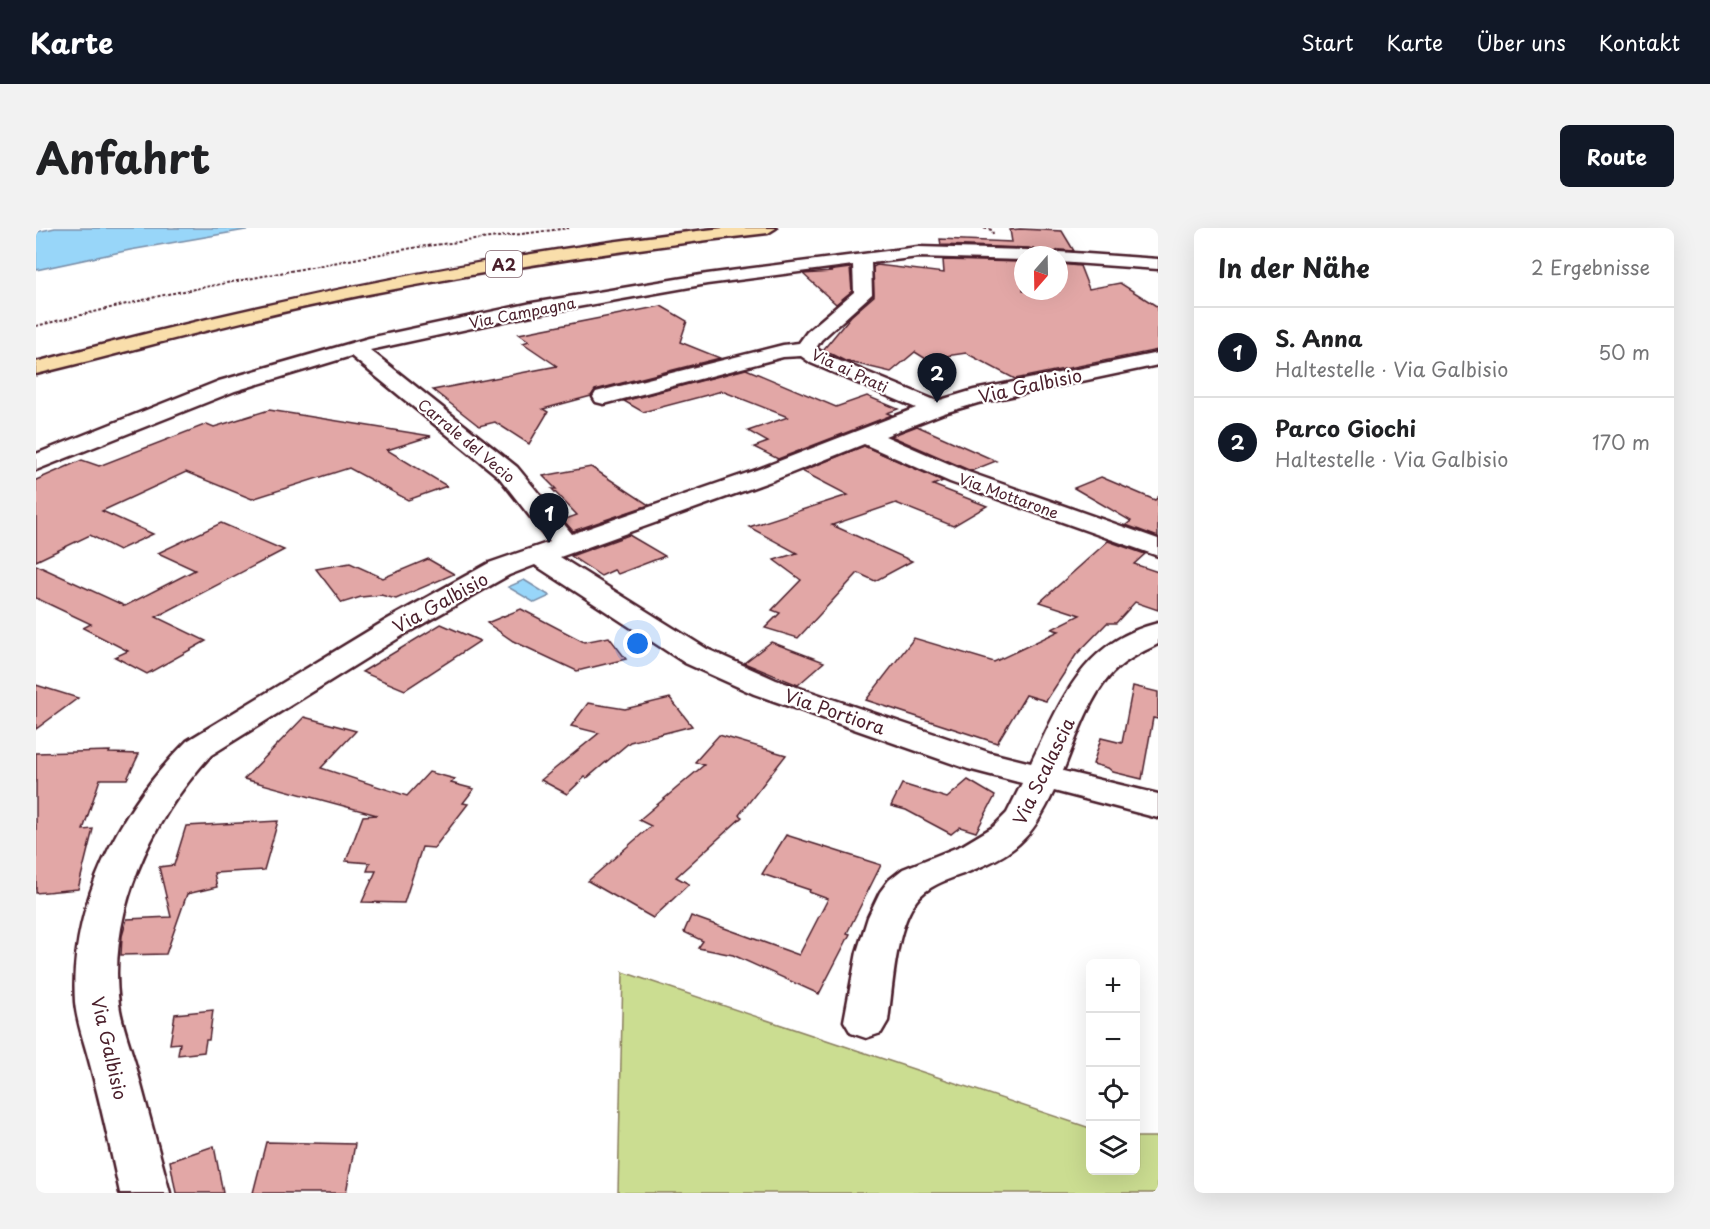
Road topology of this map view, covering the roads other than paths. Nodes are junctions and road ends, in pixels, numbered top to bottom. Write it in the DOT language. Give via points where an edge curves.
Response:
graph roads {
  1 [pos="669,228"];
  2 [pos="768,228"];
  3 [pos="1014,254"];
  4 [pos="1068,257"];
  5 [pos="861,259"];
  6 [pos="1158,264"];
  7 [pos="243,317"];
  8 [pos="354,348"];
  9 [pos="805,349"];
  10 [pos="36,353"];
  11 [pos="1158,359"];
  12 [pos="36,368"];
  13 [pos="36,376"];
  14 [pos="604,397"];
  15 [pos="936,408"];
  16 [pos="863,435"];
  17 [pos="36,463"];
  18 [pos="568,546"];
  19 [pos="1158,548"];
  20 [pos="538,555"];
  21 [pos="1158,632"];
  22 [pos="1040,777"];
  23 [pos="1158,806"];
  24 [pos="866,1021"];
  25 [pos="145,1193"];
  1 -- 10 [label="highway, A2" via="498,252 324,284"];
  2 -- 7 [label="highway, A2" via="480,268"];
  3 -- 5 [label="street, Via Campagna" via="931,251"];
  4 -- 6 [label="street"];
  5 -- 8 [label="street, Via Campagna" via="532,309"];
  5 -- 9 [label="street, Via ai Prati" via="863,294 814,336"];
  7 -- 12 [label="highway, A2"];
  7 -- 13 [label="highway, A2"];
  8 -- 17 [label="street, Via Campagna" via="227,386"];
  8 -- 18 [label="street, Carrale del Vecio" via="508,472"];
  9 -- 14 [label="street" via="783,351"];
  9 -- 15 [label="street, Via ai Prati" via="818,359"];
  11 -- 15 [label="street, Via Galbisio"];
  15 -- 16 [label="street, Via Galbisio"];
  16 -- 18 [label="street, Via Galbisio"];
  16 -- 19 [label="street, Via Mottarone" via="959,477"];
  18 -- 20 [label="street, Via Galbisio"];
  20 -- 22 [label="street, Via Portiora" via="696,656 765,687 959,754"];
  20 -- 25 [label="street, Via Galbisio" via="447,597 224,731 184,761 152,804 130,844 104,918 96,980 98,1004"];
  21 -- 22 [label="street, Via Scalascia" via="1120,651 1095,672"];
  22 -- 23 [label="street, Via Portiora"];
  22 -- 24 [label="street, Via Scalascia" via="1023,818 1012,833 974,856 928,873 903,890 880,942"];
}
